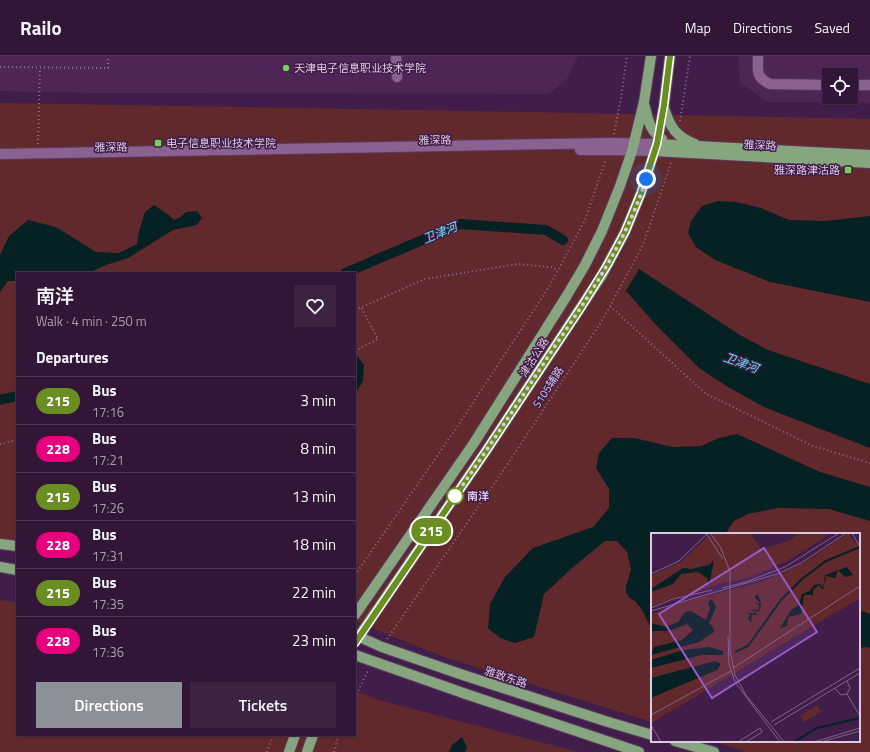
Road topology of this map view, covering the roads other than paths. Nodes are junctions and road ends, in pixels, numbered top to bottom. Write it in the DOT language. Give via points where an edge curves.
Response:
graph roads {
  1 [pos="396,56"];
  2 [pos="651,56"];
  3 [pos="670,56"];
  4 [pos="758,56"];
  5 [pos="396,77"];
  6 [pos="822,85"];
  7 [pos="858,85"];
  8 [pos="870,85"];
  9 [pos="644,102"];
  10 [pos="664,105"];
  11 [pos="656,144"];
  12 [pos="611,146"];
  13 [pos="700,146"];
  14 [pos="633,147"];
  15 [pos="672,148"];
  16 [pos="0,154"];
  17 [pos="870,155"];
  18 [pos="0,160"];
  19 [pos="870,163"];
  20 [pos="0,544"];
  21 [pos="16,546"];
  22 [pos="0,567"];
  23 [pos="16,570"];
  24 [pos="356,614"];
  25 [pos="356,638"];
  26 [pos="356,655"];
  27 [pos="651,735"];
  28 [pos="295,736"];
  29 [pos="313,736"];
  30 [pos="679,742"];
  31 [pos="289,752"];
  32 [pos="307,752"];
  33 [pos="639,752"];
  34 [pos="714,752"];
  1 -- 5 [label="street"];
  2 -- 9 [label="main road, 津沽公路"];
  3 -- 10 [label="main road, 津沽公路"];
  4 -- 6 [label="street" via="758,72 763,80 770,84"];
  7 -- 8 [label="street"];
  9 -- 11 [label="main road"];
  9 -- 14 [label="main road, 津沽公路"];
  10 -- 11 [label="main road, 津沽公路"];
  10 -- 13 [label="main road" via="671,127 686,141"];
  11 -- 14 [label="street, 雅深路"];
  11 -- 15 [label="main road, 雅深路"];
  11 -- 15 [label="main road"];
  11 -- 25 [label="main road, 津沽公路" via="639,200 602,275 486,451"];
  12 -- 14 [label="street, 雅深路"];
  12 -- 16 [label="street, 雅深路"];
  12 -- 18 [label="street, 雅深路"];
  13 -- 15 [label="main road, 雅深路"];
  13 -- 17 [label="main road, 雅深路"];
  14 -- 24 [label="main road, 津沽公路" via="602,231 585,266 474,443"];
  15 -- 19 [label="main road, 雅深路" via="690,153"];
  20 -- 21 [label="main road"];
  22 -- 23 [label="main road"];
  25 -- 27 [label="main road, 雅致东路"];
  26 -- 33 [label="main road"];
  28 -- 31 [label="main road"];
  29 -- 32 [label="main road"];
  30 -- 34 [label="main road"];
}
